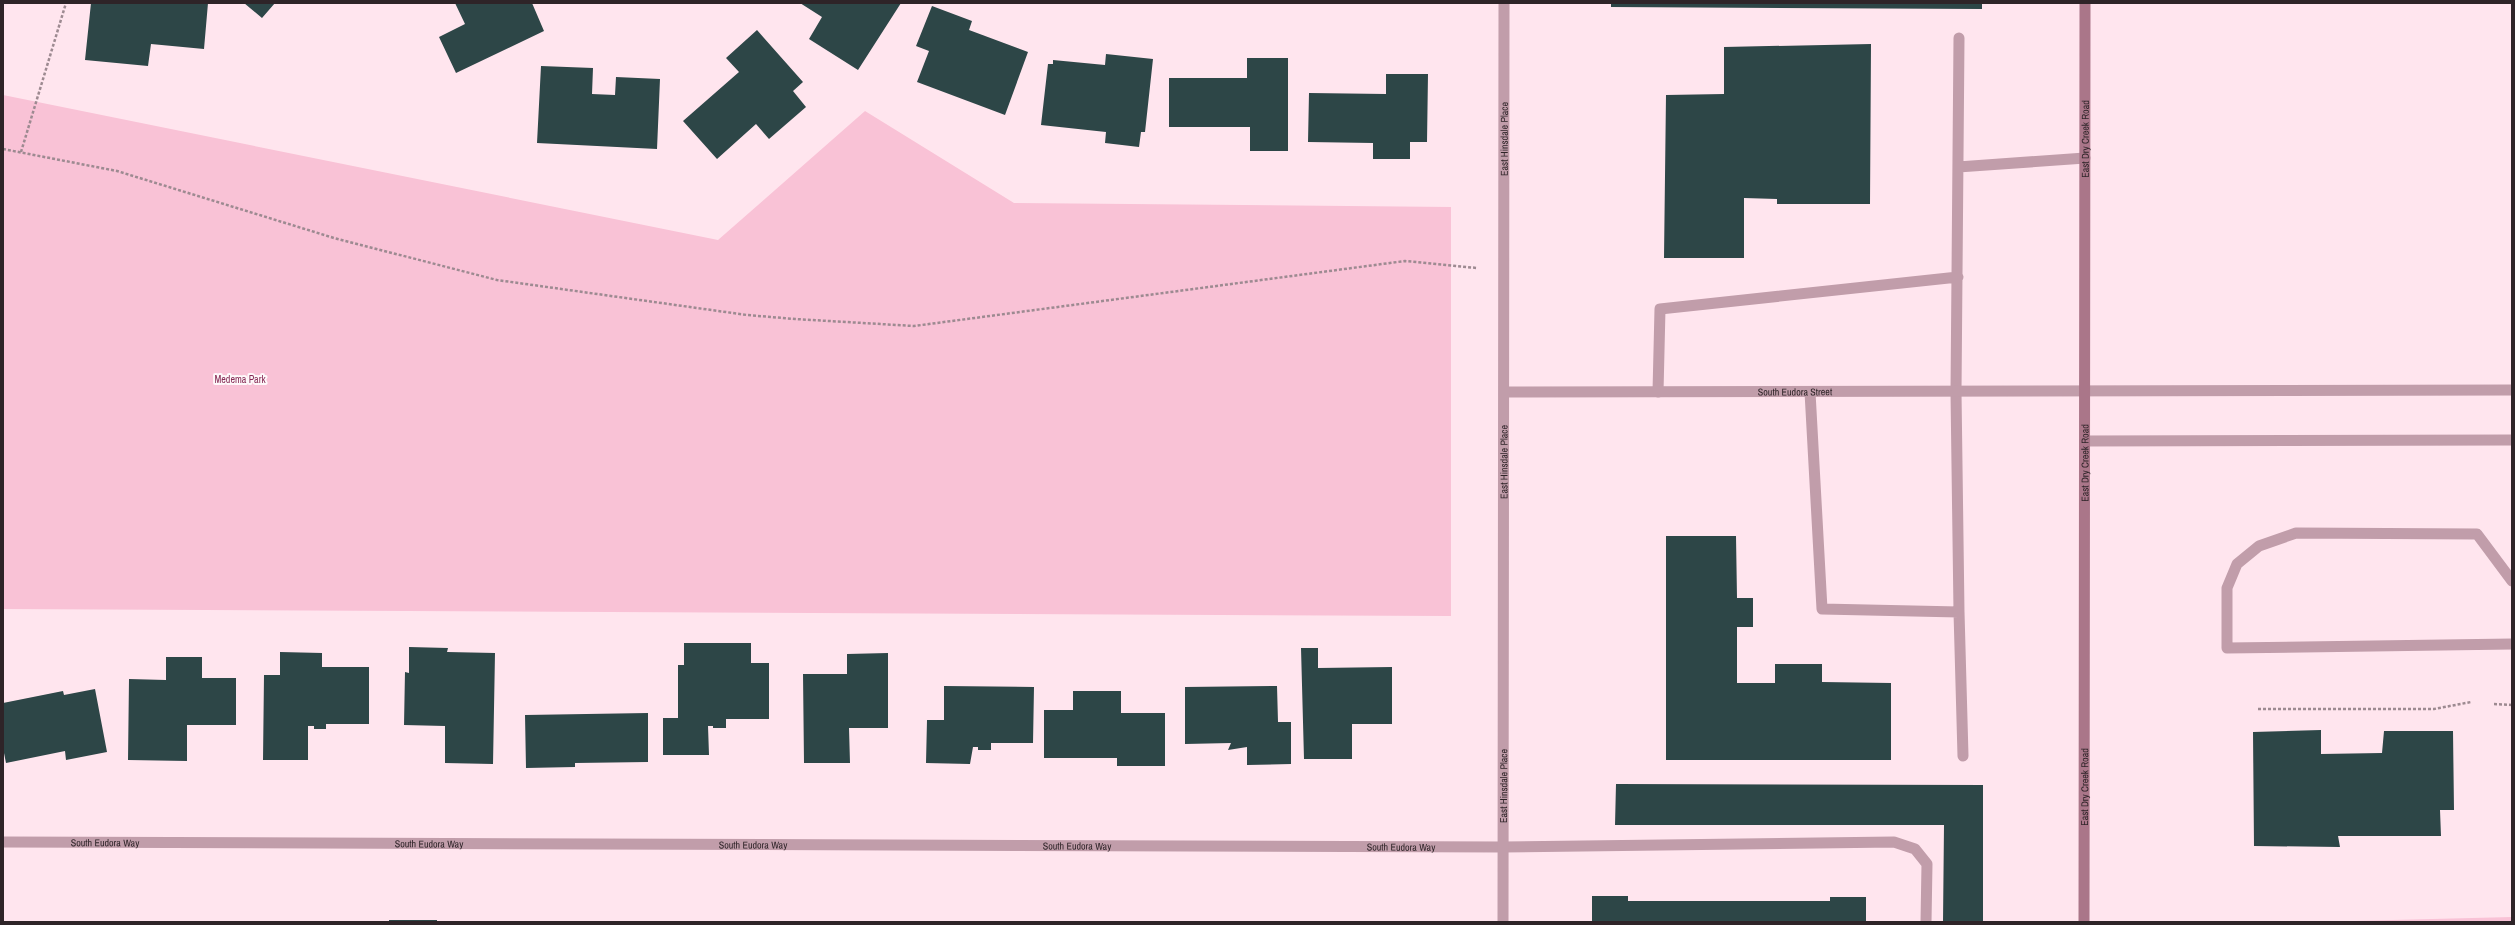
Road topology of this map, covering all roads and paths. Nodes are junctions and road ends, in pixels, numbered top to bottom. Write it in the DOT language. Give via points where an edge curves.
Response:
graph roads {
  1 [pos="66,3"];
  2 [pos="1504,3"];
  3 [pos="2085,3"];
  4 [pos="1959,38"];
  5 [pos="3,149"];
  6 [pos="21,152"];
  7 [pos="2085,158"];
  8 [pos="1958,167"];
  9 [pos="1505,271"];
  10 [pos="1958,277"];
  11 [pos="2512,390"];
  12 [pos="1505,392"];
  13 [pos="1658,392"];
  14 [pos="1810,392"];
  15 [pos="1956,392"];
  16 [pos="2085,392"];
  17 [pos="2085,440"];
  18 [pos="2512,440"];
  19 [pos="2512,582"];
  20 [pos="1959,612"];
  21 [pos="2512,644"];
  22 [pos="2470,702"];
  23 [pos="2494,704"];
  24 [pos="2512,705"];
  25 [pos="2258,709"];
  26 [pos="1963,756"];
  27 [pos="3,842"];
  28 [pos="1503,847"];
  29 [pos="1503,922"];
  30 [pos="1926,922"];
  31 [pos="2084,922"];
  1 -- 6 [label="path"];
  2 -- 9 [label="street, East Hinsdale Place"];
  3 -- 7 [label="main road, East Dry Creek Road"];
  4 -- 8 [label="street"];
  5 -- 6 [label="path"];
  6 -- 9 [label="path" via="117,171 334,238 497,280 739,314 795,319 914,326 1404,261"];
  7 -- 8 [label="street"];
  7 -- 16 [label="main road, East Dry Creek Road"];
  8 -- 10 [label="street"];
  9 -- 12 [label="street, East Hinsdale Place"];
  10 -- 13 [label="street" via="1660,309"];
  10 -- 15 [label="street"];
  11 -- 16 [label="street, South Eudora Street"];
  12 -- 13 [label="street, South Eudora Street"];
  12 -- 28 [label="street, East Hinsdale Place"];
  13 -- 14 [label="street, South Eudora Street"];
  14 -- 15 [label="street, South Eudora Street"];
  14 -- 20 [label="street" via="1822,609"];
  15 -- 16 [label="street, South Eudora Street"];
  15 -- 20 [label="street"];
  16 -- 17 [label="main road, East Dry Creek Road"];
  17 -- 18 [label="street"];
  17 -- 31 [label="main road, East Dry Creek Road"];
  19 -- 21 [label="street" via="2477,534 2296,532 2260,546 2237,564 2227,588 2227,648"];
  20 -- 26 [label="street"];
  22 -- 25 [label="path" via="2434,709"];
  23 -- 24 [label="path"];
  27 -- 28 [label="street, South Eudora Way"];
  28 -- 29 [label="street, East Hinsdale Place"];
  28 -- 30 [label="street, South Eudora Way" via="1894,842 1915,849 1927,864"];
}
